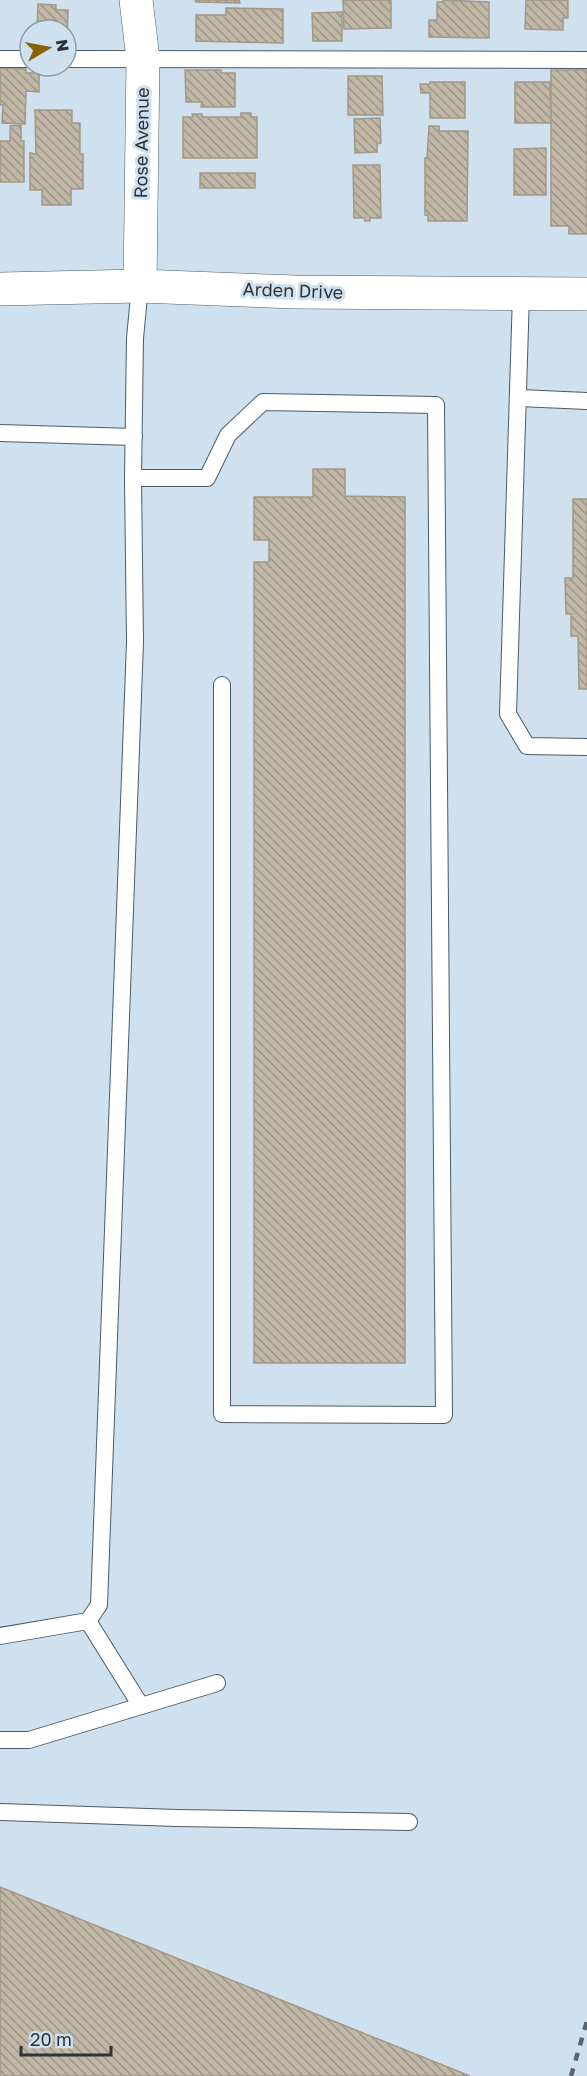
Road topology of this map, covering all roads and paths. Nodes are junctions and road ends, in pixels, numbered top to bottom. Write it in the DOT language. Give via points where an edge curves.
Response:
graph roads {
  1 [pos="136,0"];
  2 [pos="0,59"];
  3 [pos="18,59"];
  4 [pos="78,59"];
  5 [pos="142,59"];
  6 [pos="587,60"];
  7 [pos="140,286"];
  8 [pos="0,289"];
  9 [pos="521,294"];
  10 [pos="587,294"];
  11 [pos="519,398"];
  12 [pos="587,401"];
  13 [pos="0,433"];
  14 [pos="134,437"];
  15 [pos="133,478"];
  16 [pos="222,685"];
  17 [pos="587,747"];
  18 [pos="88,1621"];
  19 [pos="0,1636"];
  20 [pos="217,1683"];
  21 [pos="141,1706"];
  22 [pos="0,1740"];
  23 [pos="0,1812"];
  24 [pos="409,1822"];
  1 -- 5 [label="street, Rose Avenue"];
  2 -- 3 [label="lane"];
  4 -- 5 [label="lane"];
  5 -- 6 [label="lane"];
  5 -- 7 [label="street, Rose Avenue"];
  7 -- 8 [label="street, Arden Drive"];
  7 -- 9 [label="street, Arden Drive"];
  7 -- 14 [label="lane"];
  9 -- 10 [label="street, Arden Drive"];
  9 -- 11 [label="lane"];
  11 -- 12 [label="lane"];
  11 -- 17 [label="lane" via="508,714 527,746"];
  13 -- 14 [label="lane"];
  14 -- 15 [label="lane"];
  15 -- 16 [label="lane" via="207,478 228,435 263,402 436,405 444,1415 222,1414"];
  15 -- 18 [label="lane" via="135,642 99,1605"];
  18 -- 19 [label="lane"];
  18 -- 21 [label="lane"];
  20 -- 21 [label="lane"];
  21 -- 22 [label="lane" via="29,1740"];
  23 -- 24 [label="lane"];
}
